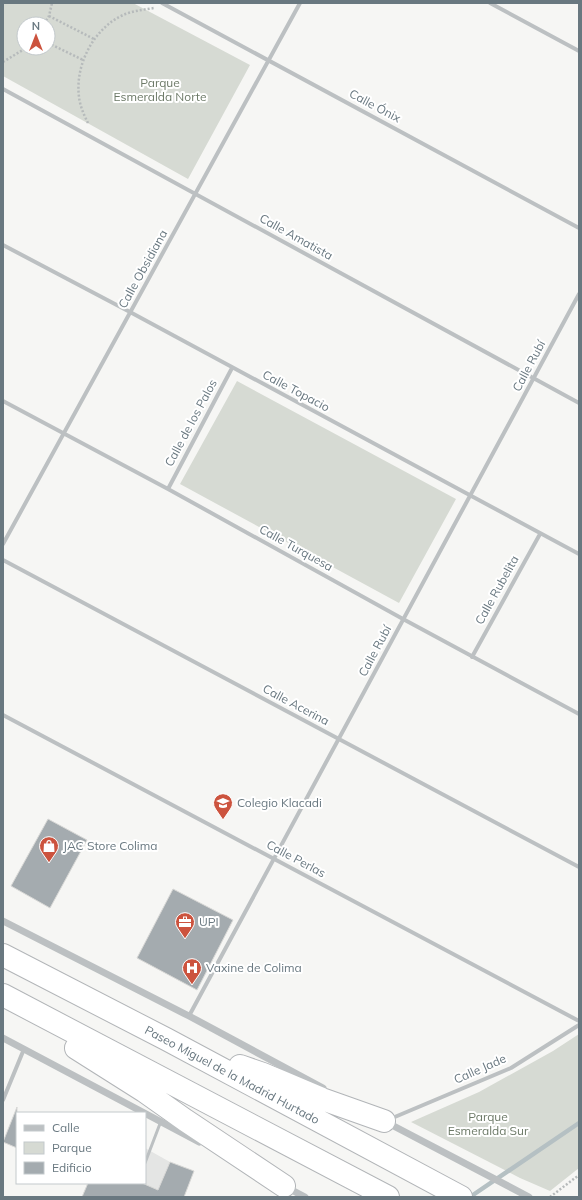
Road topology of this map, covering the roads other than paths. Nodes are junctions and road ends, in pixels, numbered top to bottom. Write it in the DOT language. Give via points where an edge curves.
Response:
graph roads {
  1 [pos="162,3"];
  2 [pos="300,3"];
  3 [pos="490,3"];
  4 [pos="579,51"];
  5 [pos="268,60"];
  6 [pos="3,88"];
  7 [pos="195,194"];
  8 [pos="579,228"];
  9 [pos="3,245"];
  10 [pos="579,294"];
  11 [pos="130,312"];
  12 [pos="232,368"];
  13 [pos="534,378"];
  14 [pos="3,401"];
  15 [pos="579,403"];
  16 [pos="64,434"];
  17 [pos="168,488"];
  18 [pos="470,496"];
  19 [pos="540,534"];
  20 [pos="3,544"];
  21 [pos="579,554"];
  22 [pos="3,560"];
  23 [pos="403,620"];
  24 [pos="472,657"];
  25 [pos="579,714"];
  26 [pos="3,715"];
  27 [pos="339,739"];
  28 [pos="274,859"];
  29 [pos="579,867"];
  30 [pos="3,920"];
  31 [pos="3,955"];
  32 [pos="3,997"];
  33 [pos="189,1016"];
  34 [pos="579,1021"];
  35 [pos="579,1025"];
  36 [pos="3,1038"];
  37 [pos="166,1039"];
  38 [pos="24,1049"];
  39 [pos="329,1091"];
  40 [pos="342,1099"];
  41 [pos="3,1100"];
  42 [pos="144,1112"];
  43 [pos="146,1113"];
  44 [pos="161,1121"];
  45 [pos="384,1121"];
  46 [pos="209,1146"];
  47 [pos="222,1154"];
  48 [pos="146,1160"];
  49 [pos="284,1186"];
  50 [pos="305,1197"];
  51 [pos="388,1197"];
  52 [pos="460,1197"];
  53 [pos="529,1197"];
  1 -- 5 [label="street, Calle Ónix"];
  2 -- 5 [label="street, Calle Obsidiana"];
  3 -- 4 [label="street"];
  5 -- 7 [label="street, Calle Obsidiana"];
  5 -- 8 [label="street, Calle Ónix"];
  6 -- 7 [label="street, Calle Amatista"];
  7 -- 11 [label="street, Calle Obsidiana"];
  7 -- 13 [label="street, Calle Amatista"];
  9 -- 11 [label="street, Calle Topacio"];
  10 -- 13 [label="street, Calle Rubí"];
  11 -- 12 [label="street, Calle Topacio"];
  11 -- 16 [label="street, Calle Obsidiana"];
  12 -- 17 [label="street, Calle de los Palos"];
  12 -- 18 [label="street, Calle Topacio"];
  13 -- 15 [label="street, Calle Amatista"];
  13 -- 18 [label="street, Calle Rubí"];
  14 -- 16 [label="street, Calle Turquesa"];
  16 -- 17 [label="street, Calle Turquesa"];
  16 -- 20 [label="street, Calle Obsidiana"];
  17 -- 23 [label="street, Calle Turquesa"];
  18 -- 19 [label="street, Calle Topacio"];
  18 -- 23 [label="street, Calle Rubí"];
  19 -- 21 [label="street, Calle Topacio"];
  19 -- 24 [label="street, Calle Rubelita"];
  22 -- 27 [label="street, Calle Acerina"];
  23 -- 24 [label="street, Calle Turquesa"];
  23 -- 27 [label="street, Calle Rubí"];
  24 -- 25 [label="street, Calle Turquesa"];
  26 -- 28 [label="street, Calle Perlas"];
  27 -- 28 [label="street, Calle Rubí"];
  27 -- 29 [label="street, Calle Acerina"];
  28 -- 33 [label="street, Calle Rubí"];
  28 -- 34 [label="street, Calle Perlas"];
  30 -- 33 [label="street"];
  31 -- 37 [label="highway, Paseo Miguel de la Madrid Hurtado"];
  32 -- 49 [label="highway"];
  32 -- 51 [label="highway"];
  33 -- 39 [label="street"];
  35 -- 45 [label="street, Calle Jade" via="511,1068"];
  36 -- 38 [label="street"];
  37 -- 45 [label="highway"];
  37 -- 52 [label="highway, Paseo Miguel de la Madrid Hurtado"];
  38 -- 41 [label="street"];
  38 -- 42 [label="street"];
  40 -- 45 [label="street"];
  43 -- 44 [label="street"];
  44 -- 46 [label="street"];
  44 -- 48 [label="lane"];
  45 -- 53 [label="street"];
  47 -- 49 [label="street"];
  49 -- 50 [label="street"];
}
